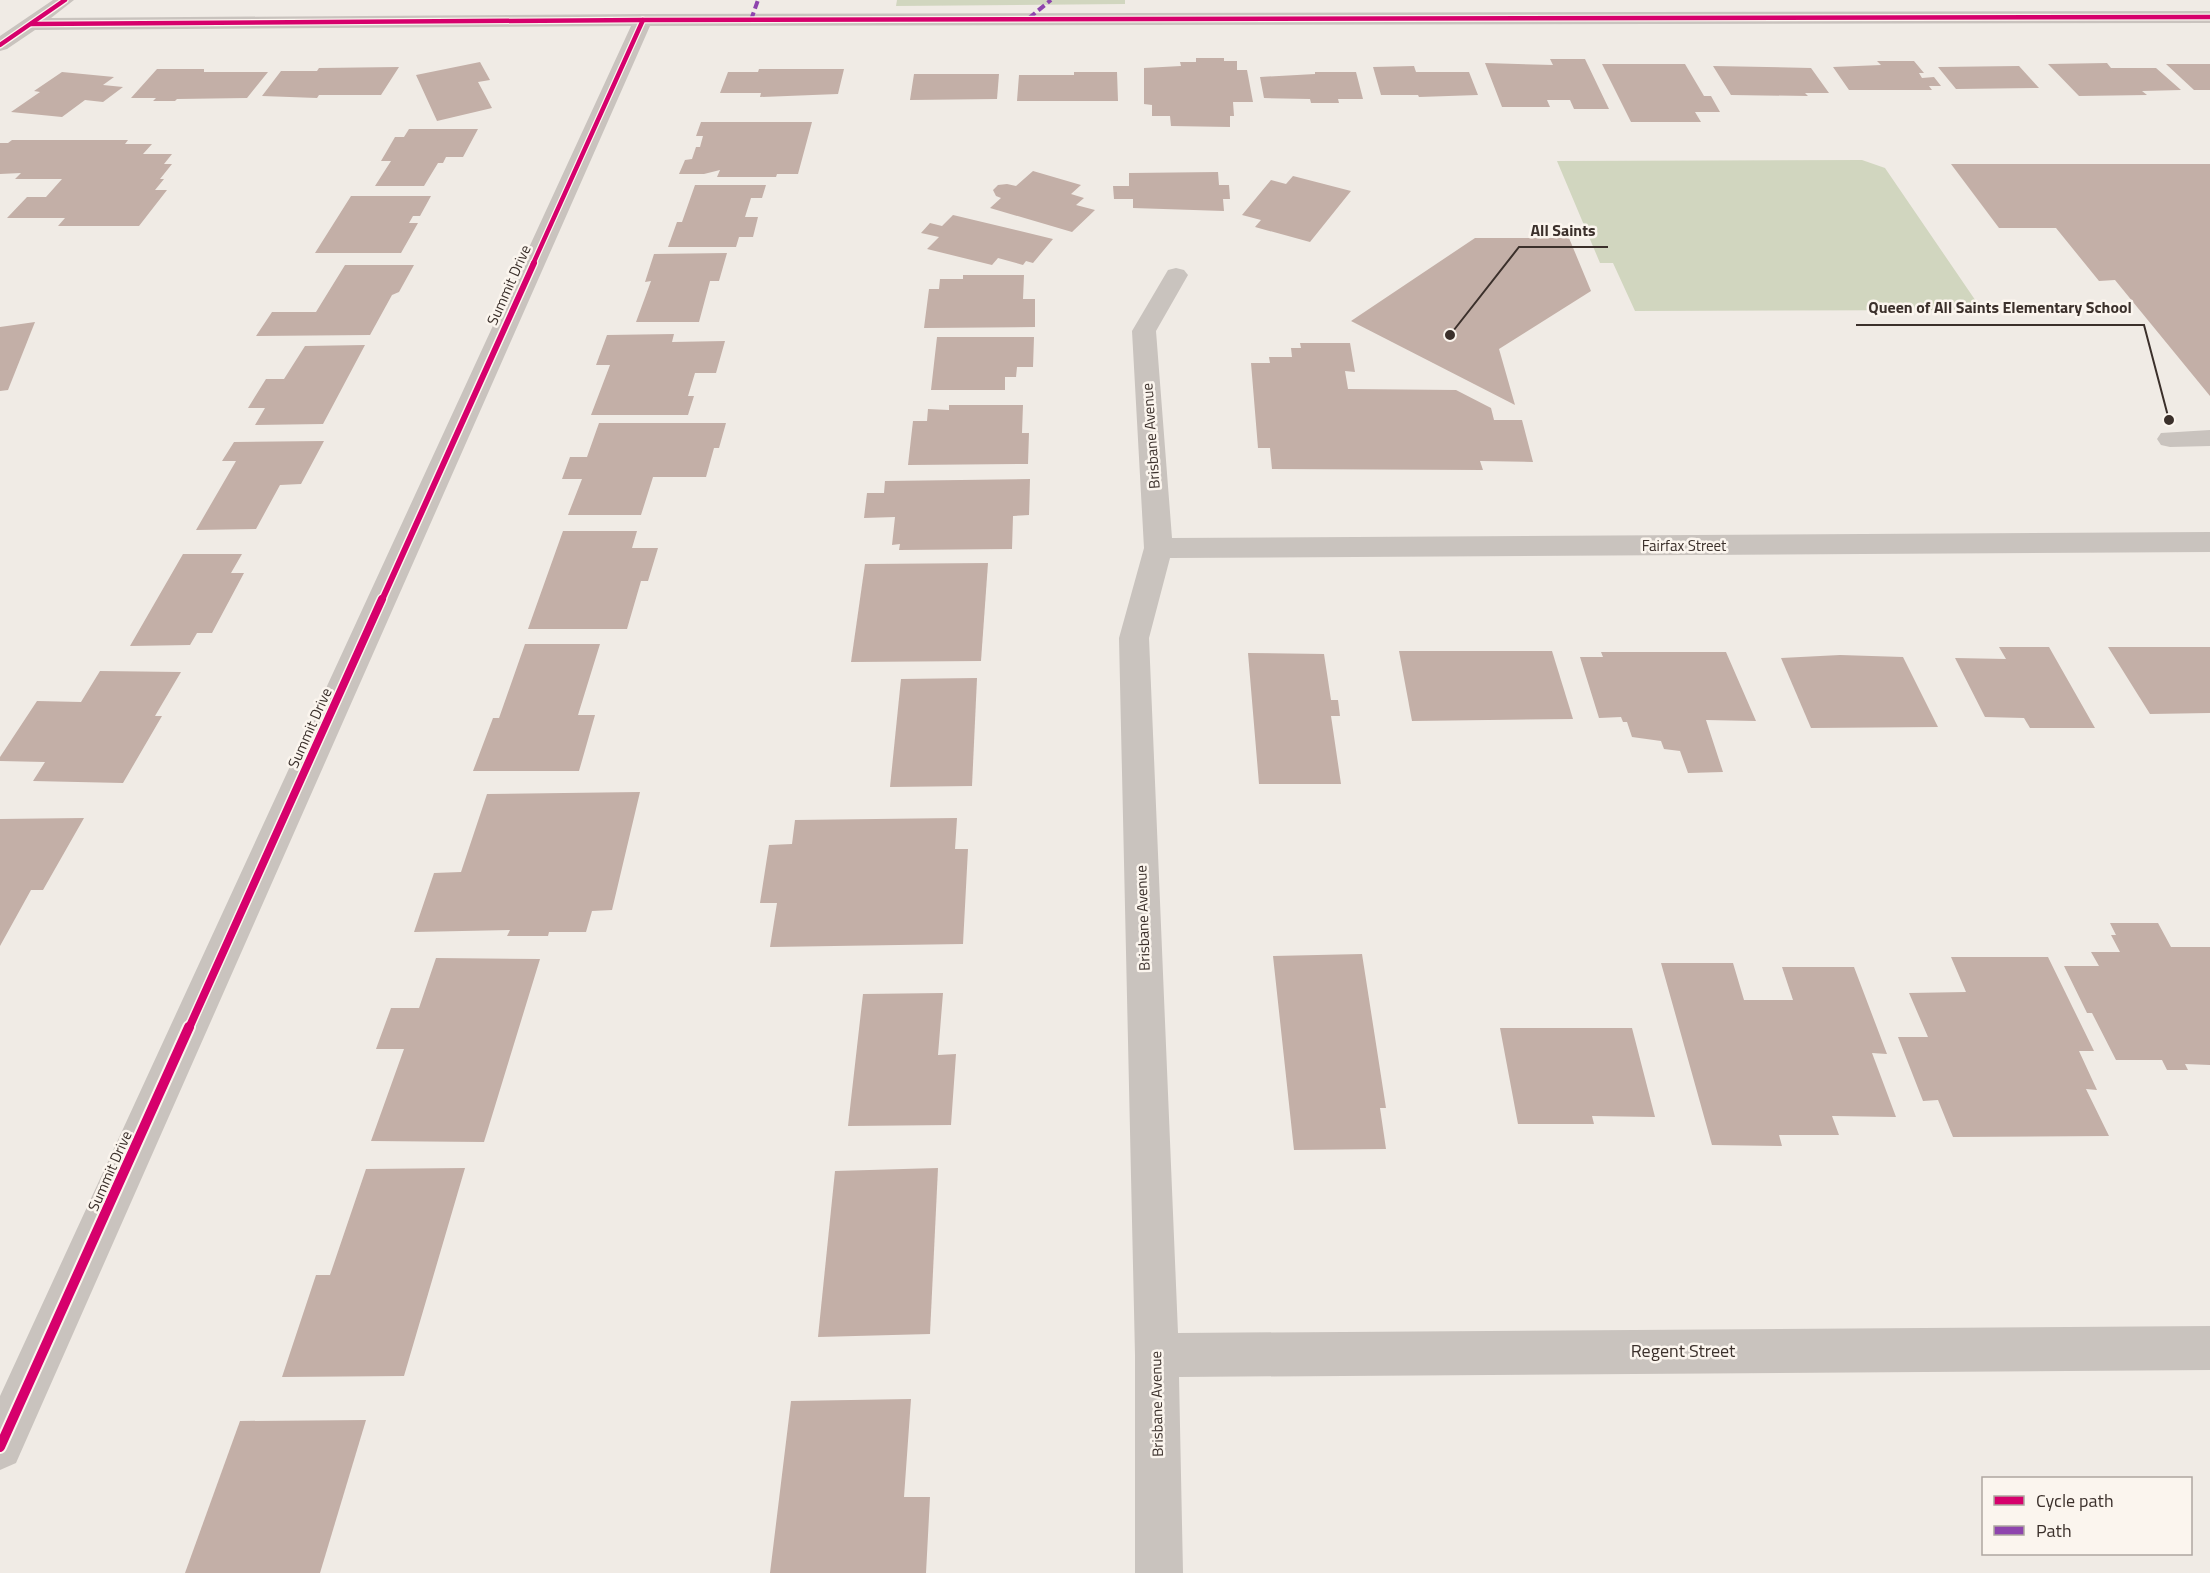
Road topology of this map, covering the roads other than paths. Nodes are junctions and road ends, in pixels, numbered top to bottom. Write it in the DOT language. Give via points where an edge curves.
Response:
graph roads {
  1 [pos="65,0"];
  2 [pos="2210,17"];
  3 [pos="643,20"];
  4 [pos="31,24"];
  5 [pos="0,45"];
  6 [pos="1176,275"];
  7 [pos="2210,438"];
  8 [pos="2170,439"];
  9 [pos="2210,542"];
  10 [pos="1158,548"];
  11 [pos="2210,1348"];
  12 [pos="1157,1355"];
  13 [pos="0,1447"];
  14 [pos="1159,1573"];
  1 -- 4 [label="street"];
  2 -- 3 [label="street"];
  3 -- 4 [label="street"];
  3 -- 13 [label="street, Summit Drive"];
  4 -- 5 [label="street"];
  6 -- 10 [label="street, Brisbane Avenue" via="1144,331"];
  7 -- 8 [label="lane"];
  9 -- 10 [label="street, Fairfax Street"];
  10 -- 12 [label="street, Brisbane Avenue" via="1134,638"];
  11 -- 12 [label="street, Regent Street"];
  12 -- 14 [label="street, Brisbane Avenue"];
}
